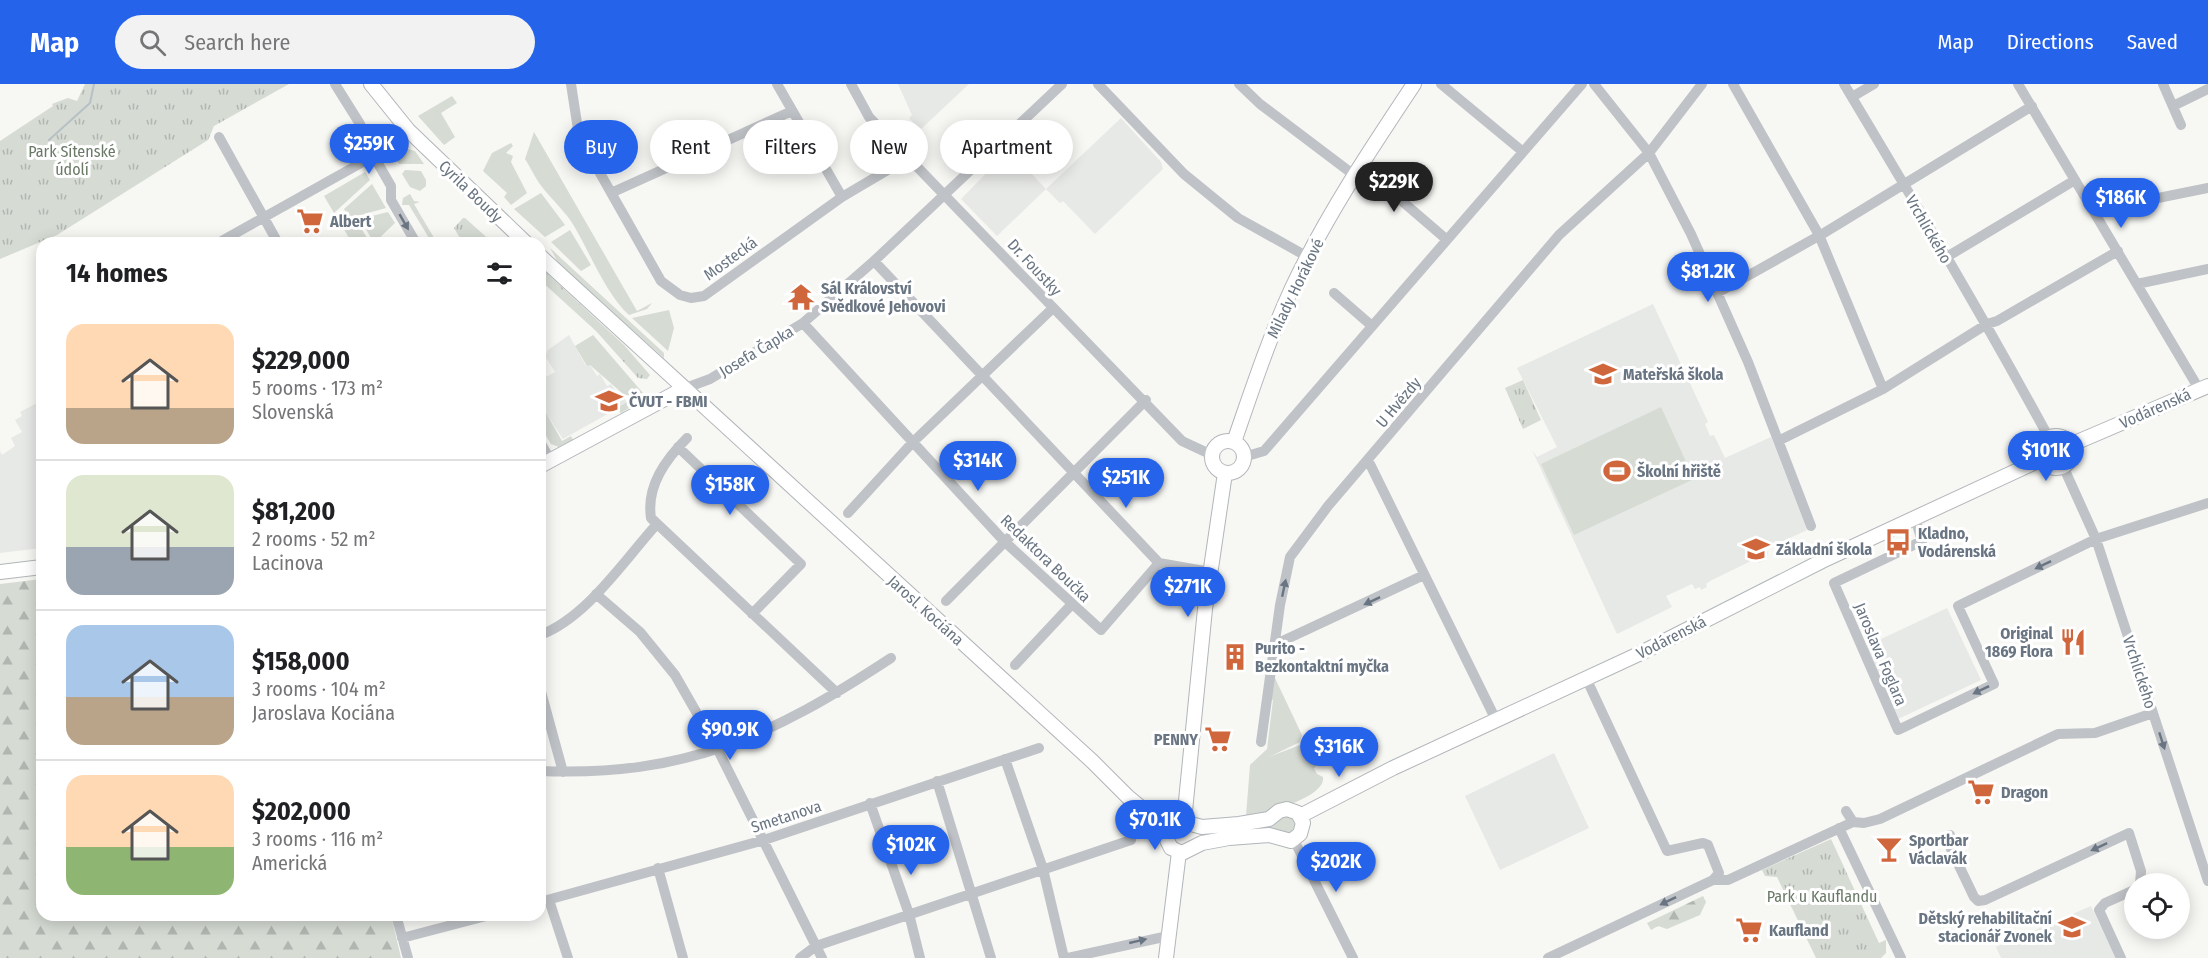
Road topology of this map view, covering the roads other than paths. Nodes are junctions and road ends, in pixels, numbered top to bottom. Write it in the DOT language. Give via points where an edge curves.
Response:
graph roads {
  1 [pos="335,84"];
  2 [pos="371,84"];
  3 [pos="571,84"];
  4 [pos="777,84"];
  5 [pos="851,84"];
  6 [pos="1062,84"];
  7 [pos="1098,84"];
  8 [pos="1239,84"];
  9 [pos="1414,84"];
  10 [pos="1441,84"];
  11 [pos="1582,84"];
  12 [pos="1594,84"];
  13 [pos="1702,84"];
  14 [pos="1733,84"];
  15 [pos="1844,84"];
  16 [pos="1874,84"];
  17 [pos="2018,84"];
  18 [pos="2163,84"];
  19 [pos="2208,89"];
  20 [pos="1852,97"];
  21 [pos="2032,106"];
  22 [pos="2173,106"];
  23 [pos="792,111"];
  24 [pos="872,120"];
  25 [pos="2181,124"];
  26 [pos="408,130"];
  27 [pos="219,137"];
  28 [pos="1522,151"];
  29 [pos="1649,153"];
  30 [pos="373,155"];
  31 [pos="1357,170"];
  32 [pos="881,174"];
  33 [pos="924,174"];
  34 [pos="2075,180"];
  35 [pos="1903,185"];
  36 [pos="2208,188"];
  37 [pos="611,193"];
  38 [pos="944,195"];
  39 [pos="842,197"];
  40 [pos="2094,211"];
  41 [pos="264,217"];
  42 [pos="1819,235"];
  43 [pos="229,237"];
  44 [pos="275,237"];
  45 [pos="413,237"];
  46 [pos="520,237"];
  47 [pos="1446,239"];
  48 [pos="2118,251"];
  49 [pos="1308,257"];
  50 [pos="1945,258"];
  51 [pos="874,261"];
  52 [pos="546,262"];
  53 [pos="2208,269"];
  54 [pos="2137,284"];
  55 [pos="1719,292"];
  56 [pos="1334,293"];
  57 [pos="1053,308"];
  58 [pos="802,323"];
  59 [pos="1987,324"];
  60 [pos="1372,326"];
  61 [pos="981,378"];
  62 [pos="2204,387"];
  63 [pos="683,389"];
  64 [pos="1882,389"];
  65 [pos="1146,400"];
  66 [pos="687,438"];
  67 [pos="2049,438"];
  68 [pos="1780,440"];
  69 [pos="1234,442"];
  70 [pos="912,443"];
  71 [pos="2070,445"];
  72 [pos="678,447"];
  73 [pos="1212,454"];
  74 [pos="1244,457"];
  75 [pos="2042,459"];
  76 [pos="1368,460"];
  77 [pos="546,462"];
  78 [pos="2063,466"];
  79 [pos="1225,473"];
  80 [pos="1073,474"];
  81 [pos="2208,503"];
  82 [pos="848,513"];
  83 [pos="1915,518"];
  84 [pos="656,525"];
  85 [pos="1811,526"];
  86 [pos="2096,539"];
  87 [pos="1004,541"];
  88 [pos="1159,563"];
  89 [pos="36,568"];
  90 [pos="0,572"];
  91 [pos="1210,572"];
  92 [pos="1424,575"];
  93 [pos="596,594"];
  94 [pos="946,601"];
  95 [pos="1071,604"];
  96 [pos="752,614"];
  97 [pos="546,633"];
  98 [pos="1274,645"];
  99 [pos="891,658"];
  100 [pos="1015,665"];
  101 [pos="1586,678"];
  102 [pos="837,693"];
  103 [pos="546,710"];
  104 [pos="2153,713"];
  105 [pos="1496,720"];
  106 [pos="1261,742"];
  107 [pos="1039,748"];
  108 [pos="718,750"];
  109 [pos="1005,759"];
  110 [pos="546,771"];
  111 [pos="563,772"];
  112 [pos="937,781"];
  113 [pos="870,803"];
  114 [pos="1846,811"];
  115 [pos="1300,816"];
  116 [pos="1184,821"];
  117 [pos="1853,822"];
  118 [pos="1839,828"];
  119 [pos="1168,830"];
  120 [pos="1950,835"];
  121 [pos="764,840"];
  122 [pos="1131,840"];
  123 [pos="1294,840"];
  124 [pos="1179,852"];
  125 [pos="658,868"];
  126 [pos="1043,869"];
  127 [pos="2141,873"];
  128 [pos="1716,876"];
  129 [pos="2208,881"];
  130 [pos="971,893"];
  131 [pos="2124,894"];
  132 [pos="546,900"];
  133 [pos="546,906"];
  134 [pos="909,914"];
  135 [pos="398,921"];
  136 [pos="467,921"];
  137 [pos="1168,936"];
  138 [pos="402,938"];
  139 [pos="816,946"];
  140 [pos="1896,957"];
  141 [pos="408,958"];
  142 [pos="568,958"];
  143 [pos="683,958"];
  144 [pos="800,958"];
  145 [pos="822,958"];
  146 [pos="920,958"];
  147 [pos="991,958"];
  148 [pos="1066,958"];
  149 [pos="1166,958"];
  150 [pos="1353,958"];
  151 [pos="1548,958"];
  152 [pos="2121,958"];
  1 -- 30 [label="street" via="360,124"];
  2 -- 26 [label="street, Cyrila Boudy"];
  3 -- 37 [label="street, Mostecká" via="579,136"];
  4 -- 23 [label="street"];
  5 -- 24 [label="street, Dr. Foustky"];
  6 -- 38 [label="street, Josefa Čapka"];
  7 -- 49 [label="street" via="1184,174 1238,218"];
  8 -- 31 [label="street" via="1260,104"];
  9 -- 31 [label="street, Milady Horákové"];
  10 -- 28 [label="street"];
  11 -- 28 [label="street"];
  12 -- 29 [label="street"];
  13 -- 29 [label="street, U Hvězdy"];
  14 -- 42 [label="street"];
  15 -- 20 [label="street, Vrchlického"];
  16 -- 20 [label="street"];
  17 -- 21 [label="street"];
  18 -- 22 [label="street"];
  19 -- 22 [label="street"];
  20 -- 35 [label="street, Vrchlického"];
  21 -- 34 [label="street"];
  21 -- 35 [label="street"];
  22 -- 25 [label="street"];
  23 -- 37 [label="street"];
  23 -- 39 [label="street"];
  26 -- 30 [label="street"];
  26 -- 46 [label="street, Cyrila Boudy"];
  27 -- 41 [label="street"];
  28 -- 47 [label="street"];
  29 -- 55 [label="street"];
  29 -- 76 [label="street, U Hvězdy" via="1559,235"];
  30 -- 41 [label="street"];
  30 -- 45 [label="street, one-way" via="391,186 391,200"];
  31 -- 47 [label="street"];
  31 -- 49 [label="street, Milady Horákové"];
  32 -- 39 [label="street, Mostecká"];
  33 -- 38 [label="street, Dr. Foustky"];
  34 -- 40 [label="street"];
  34 -- 50 [label="street"];
  35 -- 42 [label="street"];
  35 -- 50 [label="street, Vrchlického"];
  36 -- 40 [label="street"];
  37 -- 39 [label="street, Mostecká" via="661,281 680,295 697,298"];
  38 -- 51 [label="street, Josefa Čapka"];
  38 -- 57 [label="street, Dr. Foustky"];
  40 -- 48 [label="street"];
  41 -- 43 [label="street"];
  41 -- 44 [label="street"];
  42 -- 55 [label="street"];
  42 -- 64 [label="street"];
  47 -- 60 [label="street"];
  48 -- 54 [label="street"];
  48 -- 59 [label="street"];
  49 -- 69 [label="street, Milady Horákové" via="1270,337"];
  50 -- 59 [label="street, Vrchlického"];
  51 -- 58 [label="street, Josefa Čapka"];
  51 -- 61 [label="street"];
  52 -- 63 [label="street"];
  53 -- 54 [label="street"];
  54 -- 62 [label="street"];
  55 -- 68 [label="street"];
  56 -- 60 [label="street"];
  57 -- 61 [label="street"];
  57 -- 65 [label="street, Dr. Foustky"];
  58 -- 63 [label="street, Josefa Čapka" via="710,379"];
  58 -- 70 [label="street, Redaktora Boučka"];
  59 -- 64 [label="street"];
  59 -- 67 [label="street, Vrchlického"];
  60 -- 74 [label="street" via="1264,451"];
  61 -- 70 [label="street"];
  61 -- 80 [label="street"];
  62 -- 71 [label="street, Vodárenská"];
  63 -- 77 [label="street, Josefa Čapka"];
  63 -- 119 [label="street, Jarosl. Kociána"];
  64 -- 68 [label="street"];
  65 -- 73 [label="street, Dr. Foustky" via="1182,441"];
  65 -- 80 [label="street"];
  66 -- 72 [label="street"];
  67 -- 71 [label="street" via="2061,437"];
  67 -- 75 [label="street" via="2041,447"];
  68 -- 85 [label="street"];
  69 -- 73 [label="street" via="1221,442"];
  69 -- 74 [label="street" via="1241,447"];
  70 -- 82 [label="street"];
  70 -- 87 [label="street, Redaktora Boučka"];
  71 -- 78 [label="street" via="2070,459"];
  72 -- 84 [label="street" via="661,467 652,495 650,511"];
  72 -- 96 [label="street" via="801,564"];
  73 -- 79 [label="street" via="1216,468"];
  74 -- 79 [label="street" via="1240,467"];
  75 -- 78 [label="street" via="2049,466"];
  75 -- 83 [label="street, Vodárenská"];
  76 -- 92 [label="street"];
  98 -- 76 [label="street, U Hvězdy, one-way" via="1290,557"];
  78 -- 86 [label="street, Vrchlického"];
  79 -- 91 [label="street"];
  80 -- 87 [label="street"];
  80 -- 88 [label="street"];
  81 -- 86 [label="street"];
  86 -- 83 [label="street, Jaroslava Foglara, one-way" via="1958,606 1994,684 1898,730 1834,583 1922,541"];
  83 -- 101 [label="street, Vodárenská"];
  84 -- 93 [label="street"];
  84 -- 96 [label="street"];
  86 -- 104 [label="street, Vrchlického"];
  87 -- 94 [label="street"];
  87 -- 95 [label="street, Redaktora Boučka"];
  88 -- 91 [label="street"];
  88 -- 95 [label="street, Redaktora Boučka" via="1101,630"];
  89 -- 90 [label="street"];
  91 -- 116 [label="street"];
  92 -- 98 [label="street, one-way"];
  92 -- 105 [label="street"];
  93 -- 97 [label="street" via="575,615"];
  93 -- 108 [label="street" via="640,632 675,675"];
  95 -- 100 [label="street"];
  96 -- 102 [label="street"];
  98 -- 106 [label="street, U Hvězdy"];
  99 -- 102 [label="street"];
  101 -- 105 [label="street, Vodárenská"];
  101 -- 128 [label="street" via="1667,851 1708,845"];
  102 -- 108 [label="street" via="770,730"];
  103 -- 111 [label="street"];
  104 -- 117 [label="street" via="2095,733 2058,734 1880,819"];
  104 -- 129 [label="street, Vrchlického, one-way"];
  105 -- 115 [label="street, Vodárenská"];
  107 -- 109 [label="street, Smetanova"];
  108 -- 111 [label="street" via="676,762 623,770"];
  108 -- 121 [label="street"];
  109 -- 112 [label="street, Smetanova"];
  109 -- 126 [label="street"];
  110 -- 111 [label="street"];
  112 -- 113 [label="street, Smetanova"];
  112 -- 130 [label="street"];
  113 -- 121 [label="street, Smetanova"];
  113 -- 134 [label="street"];
  114 -- 117 [label="street"];
  115 -- 116 [label="street" via="1284,809 1269,819 1239,824 1202,827"];
  115 -- 123 [label="street" via="1303,829"];
  116 -- 119 [label="street"];
  117 -- 118 [label="street"];
  118 -- 128 [label="street" via="1728,880"];
  118 -- 140 [label="street"];
  119 -- 124 [label="street" via="1169,846"];
  127 -- 120 [label="street, one-way" via="2128,833 1978,901 1951,849"];
  121 -- 125 [label="street, Smetanova"];
  121 -- 139 [label="street"];
  122 -- 126 [label="street"];
  123 -- 124 [label="street" via="1269,835 1229,838"];
  123 -- 150 [label="street"];
  124 -- 137 [label="street"];
  125 -- 132 [label="street, Smetanova"];
  125 -- 143 [label="street"];
  126 -- 130 [label="street"];
  126 -- 148 [label="street"];
  128 -- 151 [label="street, one-way"];
  130 -- 134 [label="street"];
  130 -- 147 [label="street"];
  131 -- 152 [label="street" via="2099,910"];
  133 -- 142 [label="street"];
  134 -- 139 [label="street"];
  134 -- 146 [label="street"];
  135 -- 138 [label="street"];
  136 -- 138 [label="street"];
  148 -- 137 [label="street, one-way"];
  137 -- 149 [label="street"];
  138 -- 141 [label="street"];
  139 -- 144 [label="street"];
  139 -- 145 [label="street"];
}
